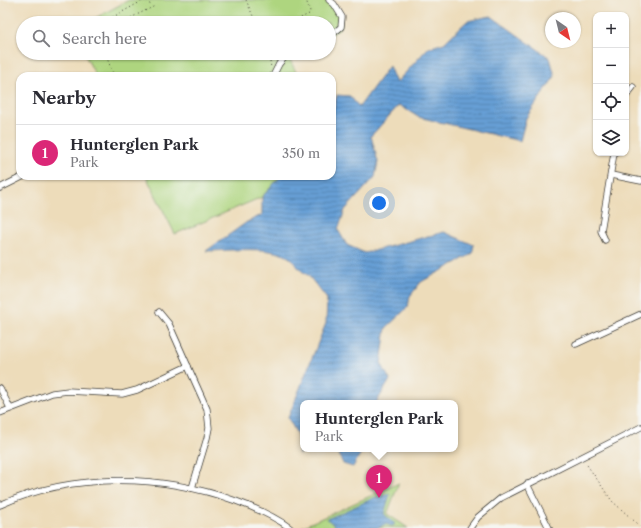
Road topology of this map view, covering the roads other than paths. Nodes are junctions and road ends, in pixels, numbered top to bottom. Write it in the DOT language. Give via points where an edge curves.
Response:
graph roads {
  1 [pos="330,0"];
  2 [pos="336,31"];
  3 [pos="282,60"];
  4 [pos="273,72"];
  5 [pos="633,87"];
  6 [pos="629,92"];
  7 [pos="614,156"];
  8 [pos="611,175"];
  9 [pos="16,180"];
  10 [pos="641,182"];
  11 [pos="0,188"];
  12 [pos="605,240"];
  13 [pos="159,312"];
  14 [pos="641,314"];
  15 [pos="576,344"];
  16 [pos="188,366"];
  17 [pos="0,388"];
  18 [pos="10,408"];
  19 [pos="0,413"];
  20 [pos="641,427"];
  21 [pos="528,484"];
  22 [pos="192,488"];
  23 [pos="0,505"];
  24 [pos="290,528"];
  25 [pos="470,528"];
  26 [pos="549,528"];
  1 -- 2 [label="street" via="342,17 341,27"];
  3 -- 4 [label="street"];
  5 -- 6 [label="street"];
  7 -- 8 [label="street"];
  8 -- 10 [label="street"];
  8 -- 12 [label="street" via="601,231"];
  9 -- 11 [label="street"];
  13 -- 16 [label="street" via="169,324"];
  14 -- 15 [label="street"];
  16 -- 18 [label="street" via="137,390 122,394 68,391 52,393"];
  16 -- 22 [label="street" via="204,400 209,418 207,438"];
  17 -- 18 [label="street"];
  18 -- 19 [label="street"];
  20 -- 21 [label="street"];
  21 -- 25 [label="street" via="493,504"];
  21 -- 26 [label="street"];
  22 -- 23 [label="street" via="144,482 96,482 48,489"];
  22 -- 24 [label="street" via="246,504"];
}
